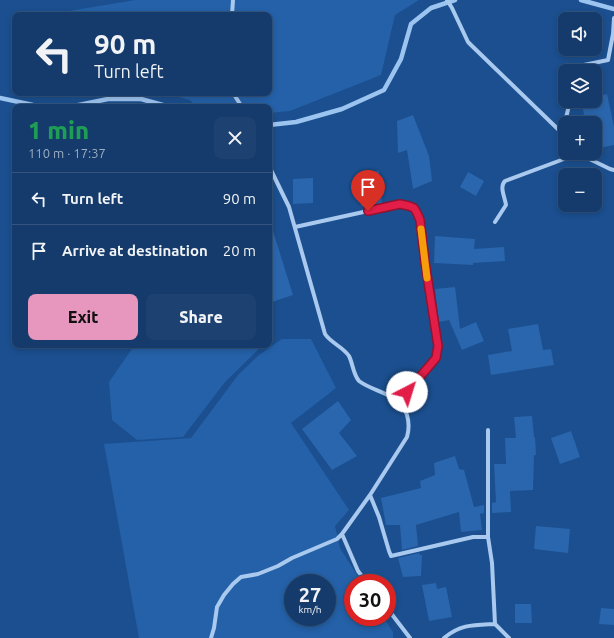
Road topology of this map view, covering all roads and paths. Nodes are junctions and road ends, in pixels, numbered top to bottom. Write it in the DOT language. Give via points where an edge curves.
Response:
graph roads {
  1 [pos="233,0"];
  2 [pos="448,0"];
  3 [pos="232,12"];
  4 [pos="614,18"];
  5 [pos="589,64"];
  6 [pos="558,129"];
  7 [pos="561,160"];
  8 [pos="590,160"];
  9 [pos="614,170"];
  10 [pos="272,172"];
  11 [pos="496,222"];
  12 [pos="295,227"];
  13 [pos="399,402"];
  14 [pos="488,430"];
  15 [pos="370,495"];
  16 [pos="342,534"];
  17 [pos="488,537"];
  18 [pos="360,574"];
  19 [pos="396,620"];
  20 [pos="495,624"];
  21 [pos="211,638"];
  22 [pos="410,638"];
  23 [pos="444,638"];
  24 [pos="509,638"];
  1 -- 3 [label="street"];
  2 -- 6 [label="street" via="468,42"];
  4 -- 5 [label="street" via="608,60"];
  7 -- 11 [label="street" via="505,180 502,187 506,205"];
  8 -- 9 [label="street"];
  10 -- 12 [label="street" via="287,200"];
  12 -- 13 [label="street" via="325,334 349,357 359,380"];
  12 -- 13 [label="street" via="400,204 414,208 417,213 438,346 436,358"];
  13 -- 15 [label="street" via="408,419 409,432"];
  14 -- 17 [label="street"];
  15 -- 16 [label="street"];
  15 -- 17 [label="street" via="391,556 473,537"];
  16 -- 18 [label="street"];
  16 -- 21 [label="street" via="337,539 278,566 241,577 224,595 217,607"];
  17 -- 20 [label="street"];
  19 -- 22 [label="street"];
  20 -- 23 [label="street" via="459,628"];
  20 -- 24 [label="street"];
}
